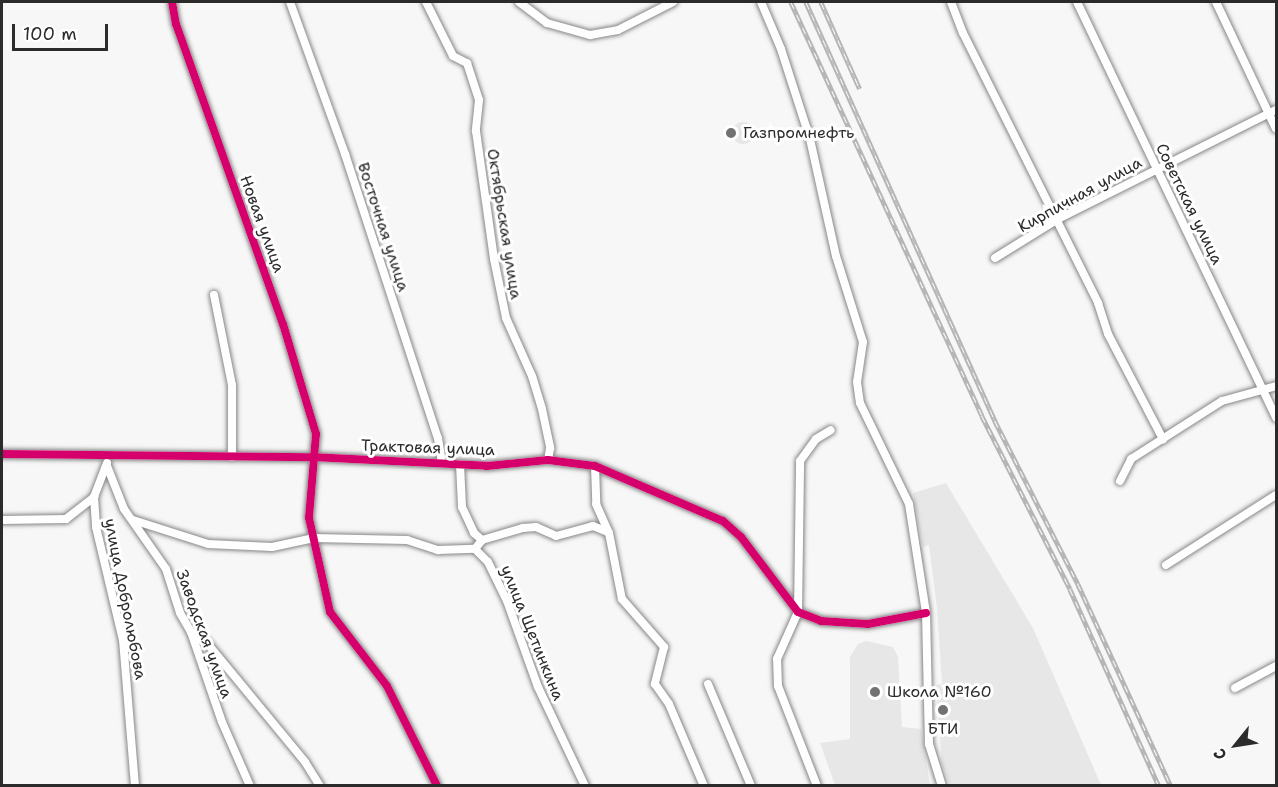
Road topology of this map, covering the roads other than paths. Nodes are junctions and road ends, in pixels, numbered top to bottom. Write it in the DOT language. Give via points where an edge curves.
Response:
graph roads {
  1 [pos="172,2"];
  2 [pos="290,2"];
  3 [pos="426,2"];
  4 [pos="519,2"];
  5 [pos="673,2"];
  6 [pos="761,2"];
  7 [pos="951,2"];
  8 [pos="1077,2"];
  9 [pos="1216,2"];
  10 [pos="1273,112"];
  11 [pos="1276,129"];
  12 [pos="1157,168"];
  13 [pos="1058,219"];
  14 [pos="995,258"];
  15 [pos="214,295"];
  16 [pos="1276,386"];
  17 [pos="1264,392"];
  18 [pos="1276,418"];
  19 [pos="831,430"];
  20 [pos="1163,439"];
  21 [pos="2,454"];
  22 [pos="109,456"];
  23 [pos="232,457"];
  24 [pos="312,457"];
  25 [pos="548,460"];
  26 [pos="442,463"];
  27 [pos="460,464"];
  28 [pos="107,466"];
  29 [pos="595,466"];
  30 [pos="1120,481"];
  31 [pos="1276,495"];
  32 [pos="94,497"];
  33 [pos="2,520"];
  34 [pos="133,520"];
  35 [pos="609,533"];
  36 [pos="314,538"];
  37 [pos="482,540"];
  38 [pos="474,549"];
  39 [pos="1166,566"];
  40 [pos="798,612"];
  41 [pos="926,614"];
  42 [pos="191,632"];
  43 [pos="1276,666"];
  44 [pos="708,684"];
  45 [pos="1234,688"];
  46 [pos="135,786"];
  47 [pos="250,786"];
  48 [pos="320,786"];
  49 [pos="437,786"];
  50 [pos="585,786"];
  51 [pos="704,786"];
  52 [pos="751,786"];
  53 [pos="818,786"];
  54 [pos="942,786"];
  1 -- 24 [label="street, Новая улица" via="176,24 283,324 316,434"];
  2 -- 26 [label="street, Восточная улица" via="345,154 438,438"];
  3 -- 25 [label="street, Октябрьская улица" via="453,56 467,63 480,100 476,131 494,259 506,318 542,409 550,448"];
  4 -- 5 [label="street" via="547,23 590,35 618,30"];
  6 -- 41 [label="street" via="781,49 810,139 836,255 863,342 857,382 860,403 909,504"];
  7 -- 13 [label="street"];
  8 -- 12 [label="street, Советская улица"];
  9 -- 10 [label="street"];
  10 -- 11 [label="street"];
  10 -- 12 [label="street, Кирпичная улица"];
  12 -- 13 [label="street, Кирпичная улица"];
  12 -- 17 [label="street, Советская улица"];
  13 -- 14 [label="street, Кирпичная улица"];
  13 -- 20 [label="street" via="1098,303 1108,334"];
  15 -- 23 [label="street" via="232,385"];
  16 -- 17 [label="street"];
  17 -- 18 [label="street, Советская улица"];
  17 -- 20 [label="street" via="1222,401"];
  19 -- 40 [label="street" via="816,440 800,461"];
  20 -- 30 [label="street" via="1131,459"];
  21 -- 22 [label="street, Трактовая улица"];
  22 -- 23 [label="street, Трактовая улица"];
  22 -- 28 [label="street, улица Добролюбова"];
  23 -- 24 [label="street, Трактовая улица"];
  24 -- 26 [label="street, Трактовая улица"];
  24 -- 36 [label="street, Новая улица" via="309,518"];
  25 -- 27 [label="street, Трактовая улица"];
  25 -- 29 [label="street, Трактовая улица"];
  26 -- 27 [label="street, Трактовая улица"];
  27 -- 37 [label="street" via="462,507 474,533"];
  28 -- 32 [label="street, улица Добролюбова"];
  28 -- 34 [label="street, Заводская улица" via="124,509"];
  29 -- 35 [label="street" via="596,504"];
  29 -- 40 [label="street, Трактовая улица" via="723,521 741,537"];
  31 -- 39 [label="street"];
  32 -- 33 [label="street" via="66,519"];
  32 -- 46 [label="street, улица Добролюбова" via="96,527 123,640"];
  34 -- 36 [label="street" via="208,544 272,547"];
  34 -- 42 [label="street, Заводская улица" via="166,569 180,613"];
  35 -- 37 [label="street" via="593,526 556,536 536,526"];
  35 -- 51 [label="street" via="622,599 664,647 656,684 669,704"];
  36 -- 38 [label="street" via="407,540 438,550"];
  36 -- 49 [label="street, Новая улица" via="330,612 387,686"];
  37 -- 38 [label="street"];
  38 -- 50 [label="street, улица Щетинкина" via="488,562 507,601 538,687"];
  40 -- 41 [label="street" via="821,621 868,624"];
  40 -- 53 [label="street" via="777,659 778,686"];
  41 -- 54 [label="street" via="929,744"];
  42 -- 47 [label="street, Заводская улица" via="222,722"];
  42 -- 48 [label="street" via="207,643 298,753"];
  43 -- 45 [label="street"];
  44 -- 52 [label="street"];
}
